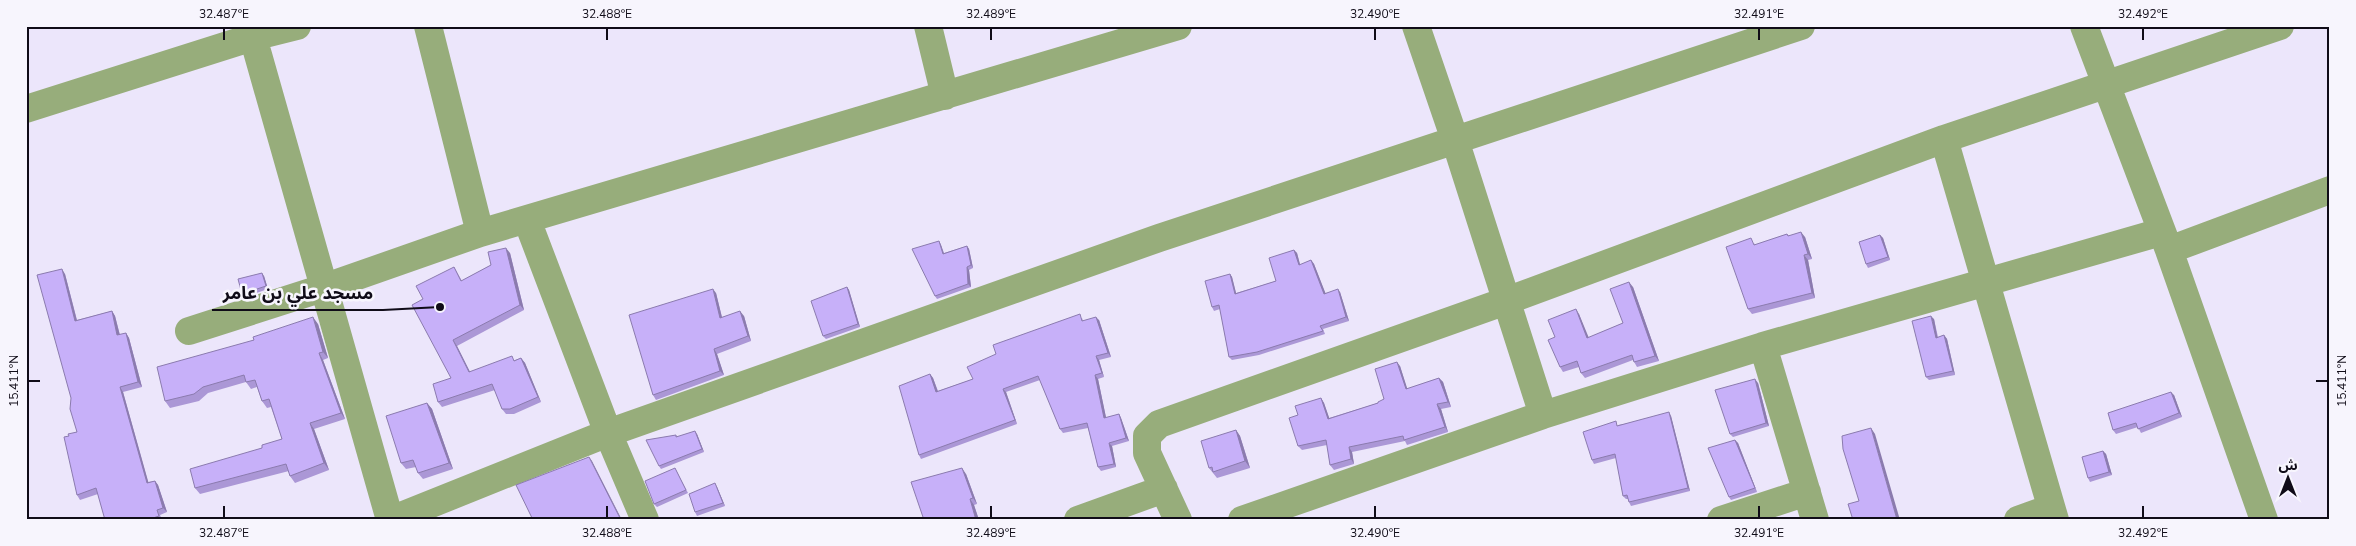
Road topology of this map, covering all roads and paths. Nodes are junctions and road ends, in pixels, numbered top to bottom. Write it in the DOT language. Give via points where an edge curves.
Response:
graph roads {
  1 [pos="297,26"];
  2 [pos="428,26"];
  3 [pos="928,26"];
  4 [pos="1178,26"];
  5 [pos="1416,26"];
  6 [pos="1801,26"];
  7 [pos="2084,26"];
  8 [pos="2280,26"];
  9 [pos="1124,33"];
  10 [pos="254,37"];
  11 [pos="2105,85"];
  12 [pos="945,96"];
  13 [pos="26,109"];
  14 [pos="1944,139"];
  15 [pos="1455,140"];
  16 [pos="2330,190"];
  17 [pos="527,220"];
  18 [pos="480,233"];
  19 [pos="2165,241"];
  20 [pos="1986,282"];
  21 [pos="323,288"];
  22 [pos="1506,301"];
  23 [pos="189,331"];
  24 [pos="1763,346"];
  25 [pos="1543,415"];
  26 [pos="608,432"];
  27 [pos="1164,489"];
  28 [pos="1807,492"];
  29 [pos="2053,514"];
  30 [pos="390,520"];
  31 [pos="645,520"];
  32 [pos="1078,520"];
  33 [pos="1178,520"];
  34 [pos="1242,520"];
  35 [pos="1721,520"];
  36 [pos="1815,520"];
  37 [pos="2018,520"];
  38 [pos="2264,520"];
  1 -- 10 [label="street"];
  2 -- 18 [label="street"];
  3 -- 12 [label="street"];
  4 -- 9 [label="street"];
  5 -- 15 [label="street"];
  6 -- 15 [label="street"];
  7 -- 11 [label="street"];
  8 -- 11 [label="street"];
  9 -- 12 [label="street"];
  10 -- 13 [label="street"];
  10 -- 21 [label="street"];
  11 -- 14 [label="street"];
  11 -- 19 [label="street"];
  12 -- 17 [label="street"];
  14 -- 20 [label="street"];
  14 -- 22 [label="street"];
  15 -- 22 [label="street"];
  15 -- 26 [label="street" via="1159,238"];
  16 -- 19 [label="street"];
  17 -- 18 [label="street"];
  17 -- 26 [label="street"];
  18 -- 21 [label="street"];
  19 -- 20 [label="street"];
  19 -- 38 [label="street"];
  20 -- 24 [label="street"];
  20 -- 29 [label="street"];
  21 -- 23 [label="street"];
  21 -- 30 [label="street"];
  22 -- 25 [label="street"];
  22 -- 27 [label="street" via="1159,424 1147,436 1147,453"];
  24 -- 25 [label="street"];
  24 -- 28 [label="street"];
  25 -- 34 [label="street"];
  26 -- 30 [label="street"];
  26 -- 31 [label="street"];
  27 -- 32 [label="street"];
  27 -- 33 [label="street"];
  28 -- 35 [label="street"];
  28 -- 36 [label="street"];
  29 -- 37 [label="street"];
}
